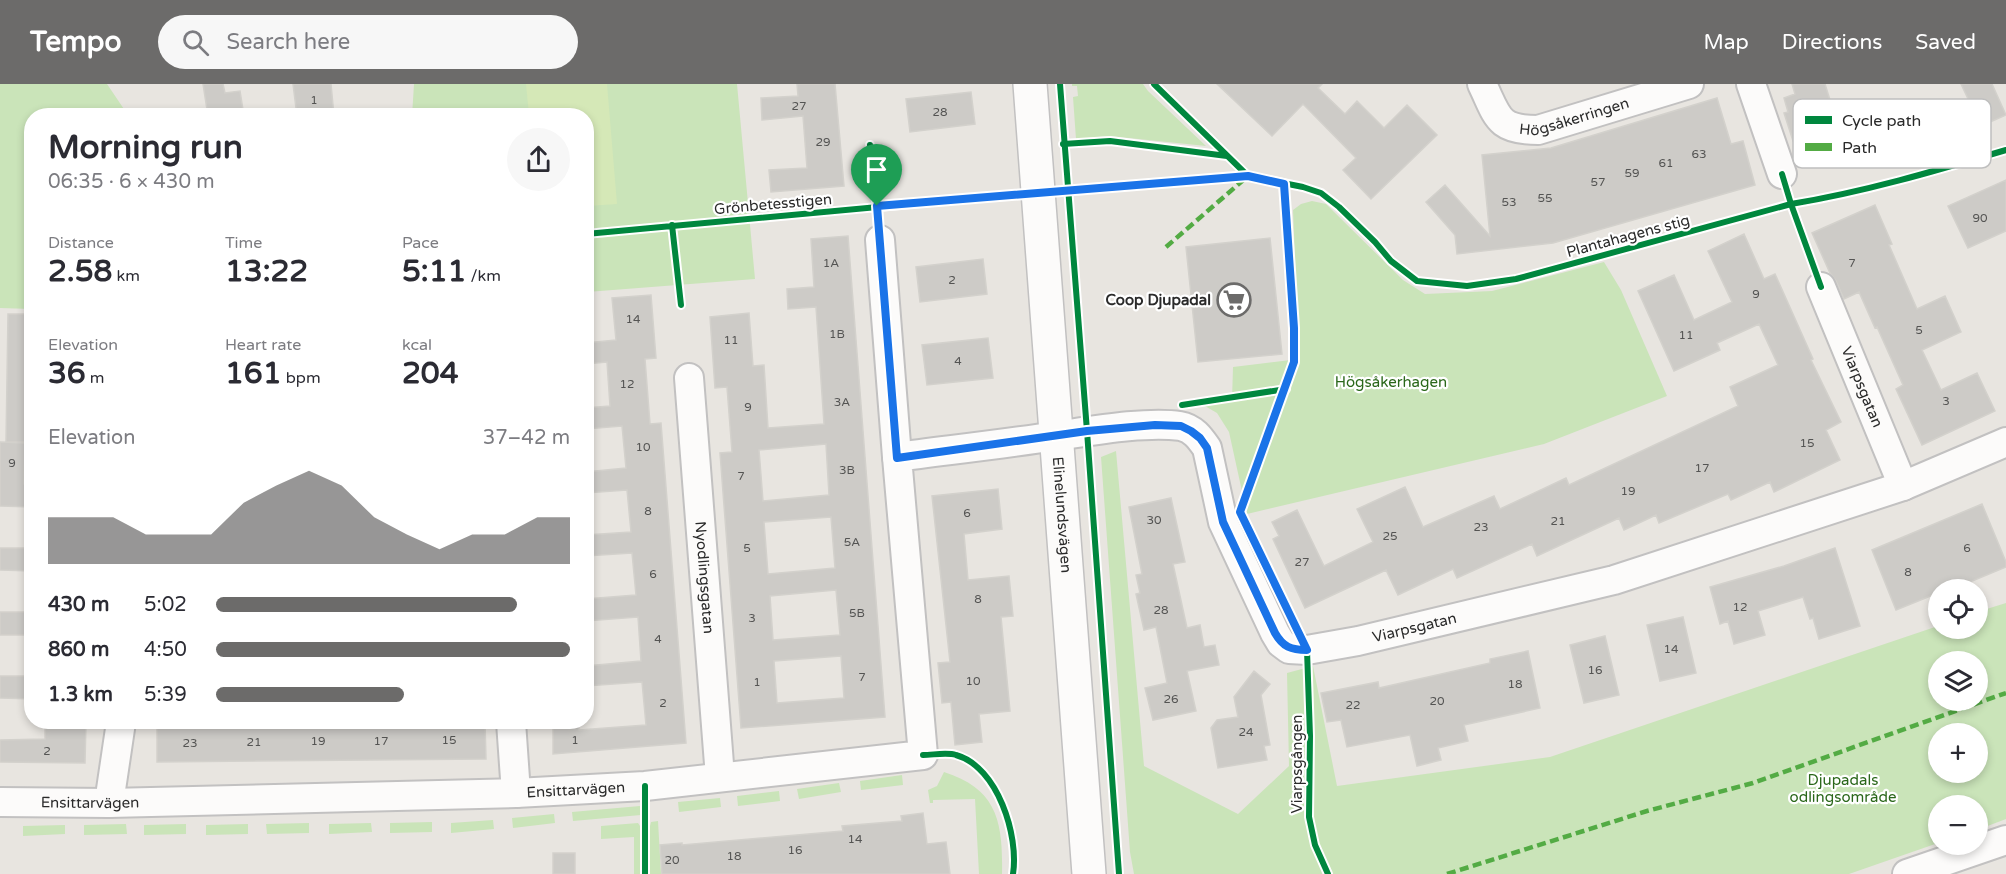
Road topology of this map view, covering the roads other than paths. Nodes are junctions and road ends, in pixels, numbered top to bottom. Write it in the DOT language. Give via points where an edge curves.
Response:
graph roads {
  1 [pos="1030,84"];
  2 [pos="1482,84"];
  3 [pos="1689,84"];
  4 [pos="1751,84"];
  5 [pos="1782,174"];
  6 [pos="879,240"];
  7 [pos="1821,288"];
  8 [pos="689,378"];
  9 [pos="1056,436"];
  10 [pos="2006,442"];
  11 [pos="897,458"];
  12 [pos="1903,486"];
  13 [pos="120,729"];
  14 [pos="511,729"];
  15 [pos="720,777"];
  16 [pos="516,793"];
  17 [pos="0,802"];
  18 [pos="109,803"];
  19 [pos="2006,840"];
  20 [pos="1089,874"];
  21 [pos="1906,874"];
  1 -- 9 [label="street, Elinelundsvägen"];
  2 -- 3 [label="street, Högsåkerringen" via="1506,126 1538,130"];
  4 -- 5 [label="street"];
  6 -- 11 [label="street, Ensittarvägen"];
  7 -- 12 [label="street, Viarpsgatan"];
  8 -- 15 [label="street, Nyodlingsgatan"];
  9 -- 11 [label="street"];
  9 -- 12 [label="street, Viarpsgatan" via="1155,425 1181,426 1200,438 1207,448 1223,522 1237,555 1281,643 1298,650 1358,640 1614,580"];
  9 -- 20 [label="street, Elinelundsvägen"];
  10 -- 12 [label="street, Viarpsgatan"];
  11 -- 15 [label="street, Ensittarvägen" via="923,755"];
  13 -- 18 [label="street"];
  14 -- 16 [label="street"];
  15 -- 16 [label="street, Ensittarvägen" via="645,786"];
  16 -- 18 [label="street, Ensittarvägen"];
  17 -- 18 [label="street, Ensittarvägen"];
  19 -- 21 [label="street"];
}
